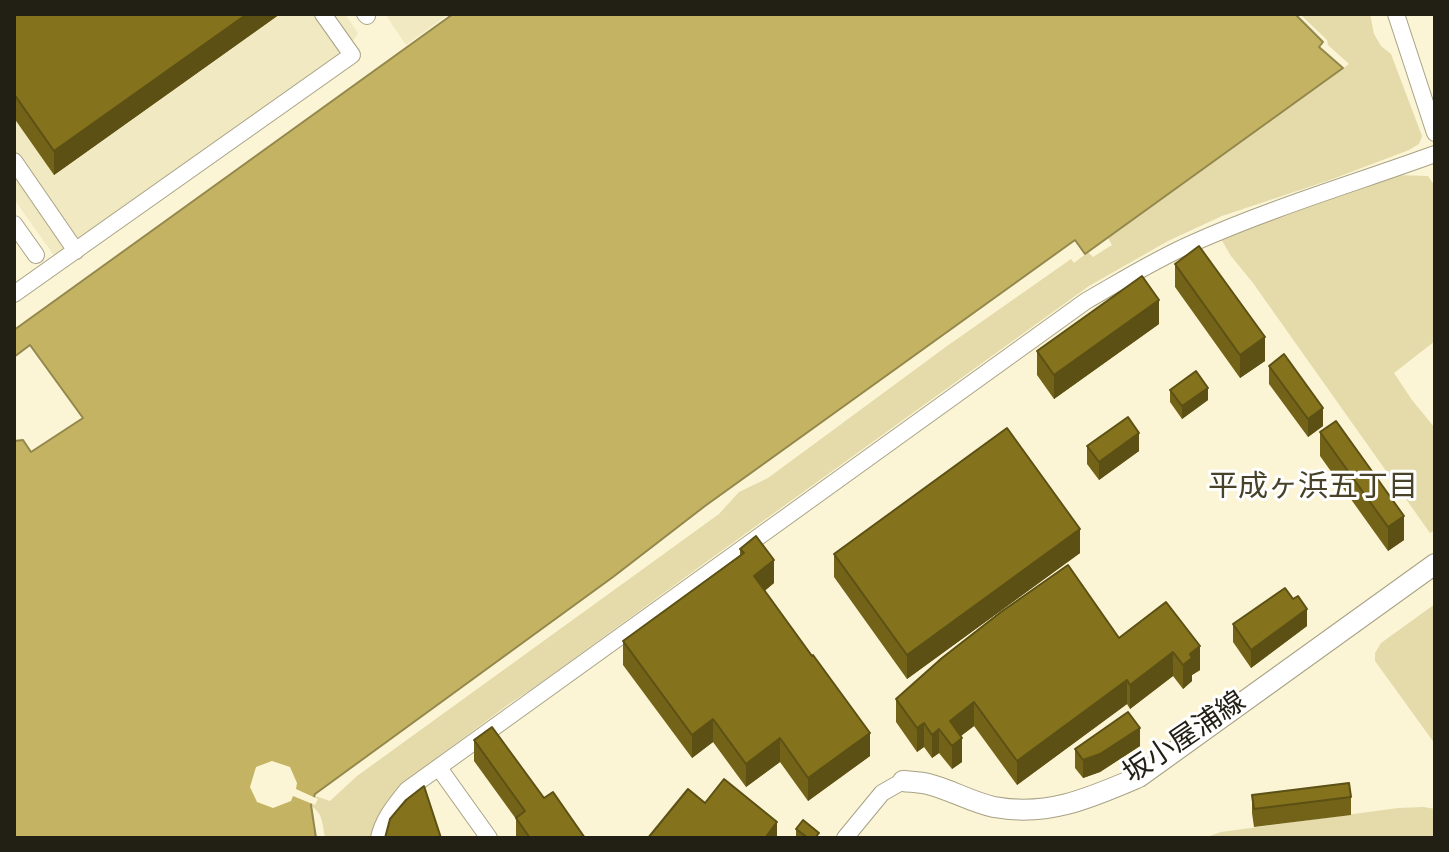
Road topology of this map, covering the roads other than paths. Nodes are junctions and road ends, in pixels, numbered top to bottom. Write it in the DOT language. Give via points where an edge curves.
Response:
graph roads {
  1 [pos="323,14"];
  2 [pos="1396,14"];
  3 [pos="1435,133"];
  4 [pos="1435,154"];
  5 [pos="14,161"];
  6 [pos="14,224"];
  7 [pos="76,251"];
  8 [pos="36,255"];
  9 [pos="14,294"];
  10 [pos="1435,564"];
  11 [pos="439,768"];
  12 [pos="903,781"];
  13 [pos="379,838"];
  14 [pos="489,838"];
  15 [pos="845,838"];
  1 -- 7 [label="street" via="352,55"];
  2 -- 3 [label="street"];
  4 -- 11 [label="street" via="1193,243 1086,301"];
  5 -- 7 [label="street"];
  6 -- 8 [label="street"];
  7 -- 9 [label="street"];
  10 -- 12 [label="main road, 坂小屋浦線" via="1139,777 1089,798 1058,808 994,807 929,784"];
  11 -- 13 [label="street" via="407,790"];
  11 -- 14 [label="street"];
  12 -- 15 [label="street" via="882,793"];
}
